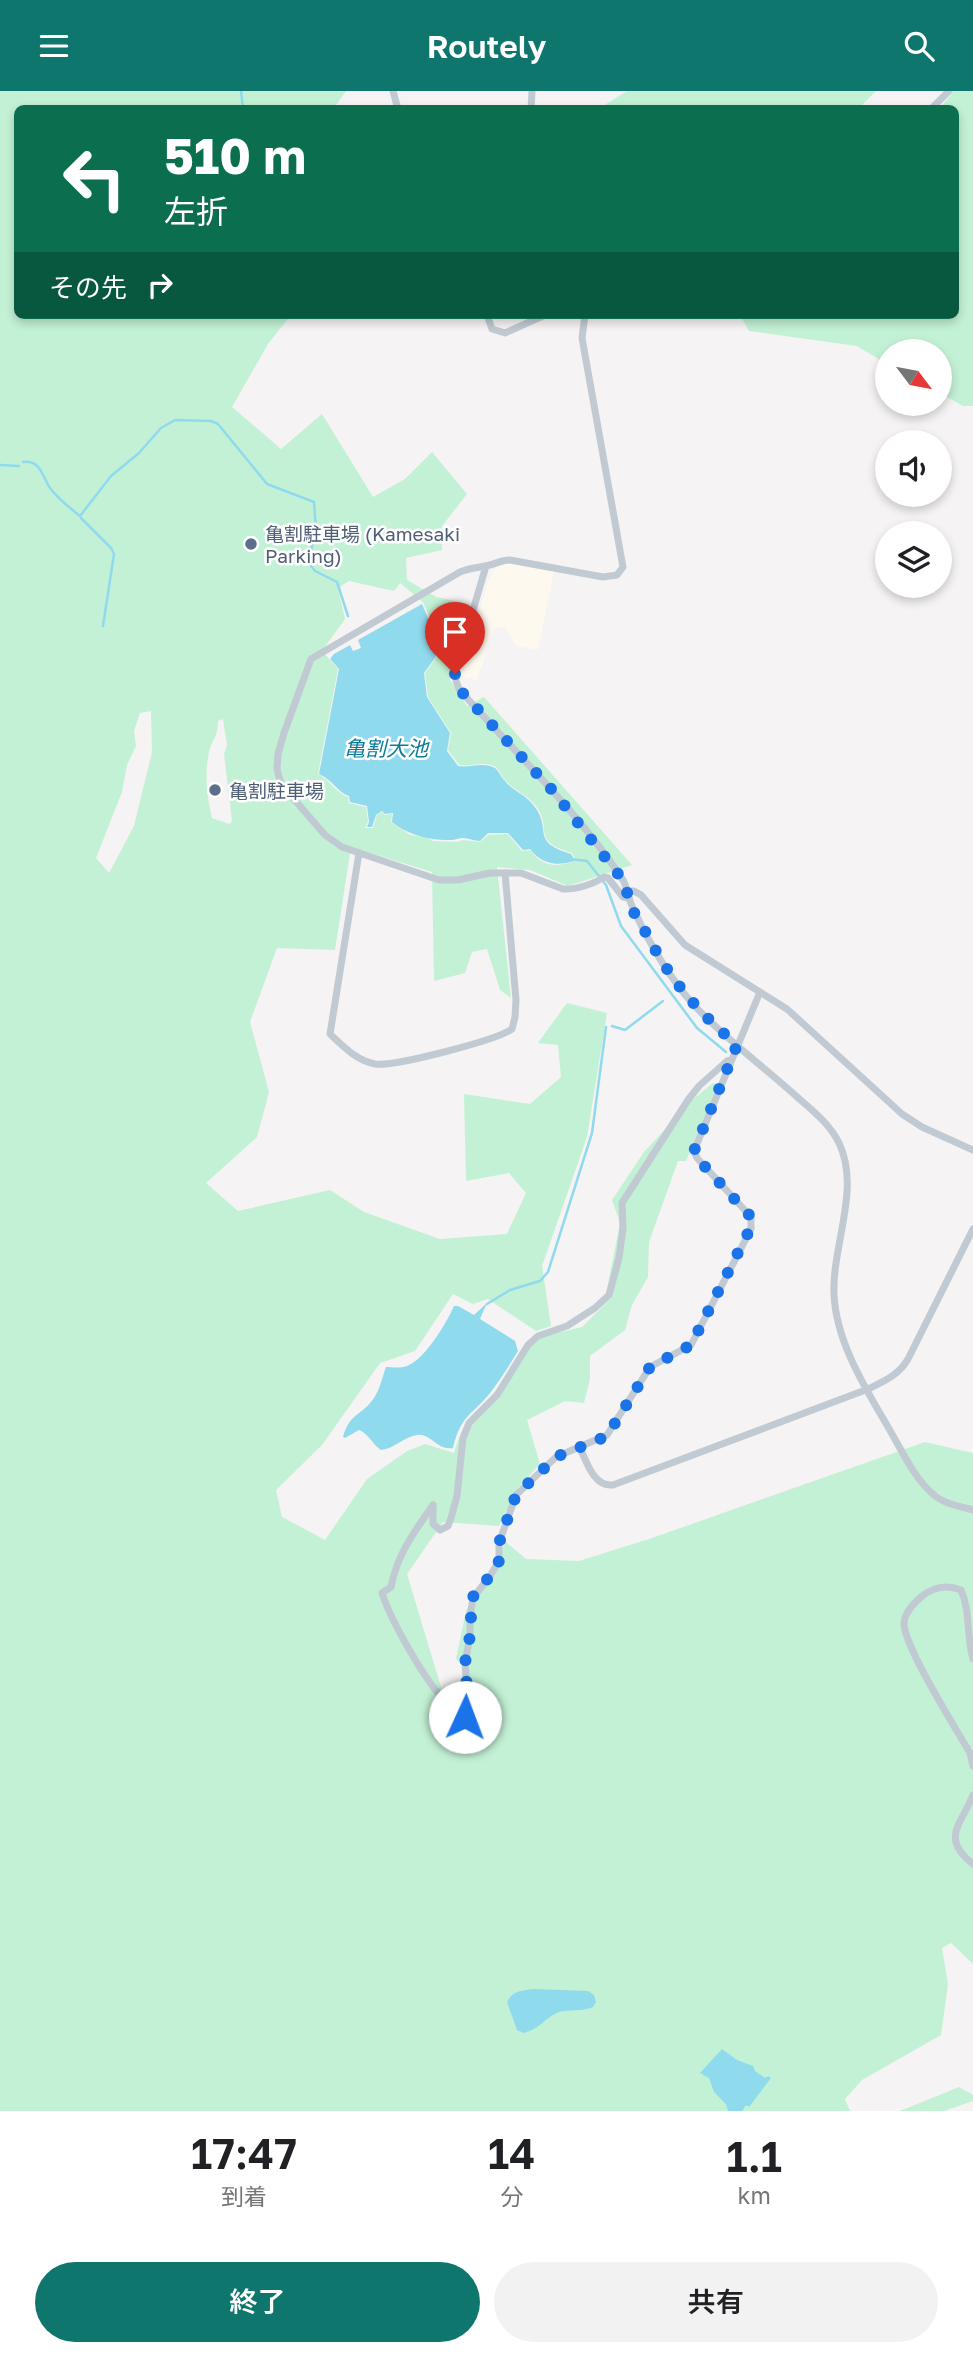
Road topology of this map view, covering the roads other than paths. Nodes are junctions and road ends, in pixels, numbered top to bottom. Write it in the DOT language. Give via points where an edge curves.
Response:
graph roads {
  1 [pos="949,91"];
  2 [pos="935,105"];
  3 [pos="488,319"];
  4 [pos="536,319"];
  5 [pos="584,319"];
  6 [pos="486,566"];
  7 [pos="359,853"];
  8 [pos="505,873"];
  9 [pos="628,895"];
  10 [pos="760,992"];
  11 [pos="737,1045"];
  12 [pos="731,1061"];
  13 [pos="973,1150"];
  14 [pos="973,1229"];
  15 [pos="868,1389"];
  16 [pos="580,1448"];
  17 [pos="973,1510"];
  18 [pos="973,1658"];
  19 [pos="973,1766"];
  20 [pos="973,1795"];
  21 [pos="973,1864"];
  1 -- 2 [label="street"];
  3 -- 4 [label="street" via="492,329 505,333"];
  5 -- 6 [label="street" via="582,338 623,567 617,575 603,577 510,560"];
  6 -- 7 [label="street" via="460,572 311,659 278,754 279,776 324,835"];
  6 -- 9 [label="street" via="456,681 590,836 622,879"];
  7 -- 8 [label="street" via="439,880"];
  7 -- 8 [label="street" via="330,1034 357,1057 374,1063 438,1052 512,1029 516,1000"];
  8 -- 9 [label="street" via="521,873 563,889 608,877 623,897"];
  9 -- 10 [label="street" via="634,891 641,895 685,945"];
  9 -- 11 [label="street" via="675,983"];
  10 -- 11 [label="street"];
  10 -- 13 [label="street" via="788,1009 902,1114"];
  11 -- 12 [label="street"];
  11 -- 15 [label="street" via="814,1112 838,1142 846,1193 834,1277 835,1302 839,1327"];
  12 -- 16 [label="street" via="694,1151 751,1217 751,1229 691,1345 650,1367 610,1432"];
  12 -- 16 [label="street" via="706,1078 688,1100 622,1203 619,1258 609,1295 567,1326 538,1336 528,1345 497,1395 469,1423 457,1496 447,1526 440,1530 433,1524 433,1505 405,1545 391,1587 382,1593 391,1618 427,1676 446,1703 465,1717 469,1714 465,1663 472,1598 499,1561 499,1543 516,1495 556,1457"];
  14 -- 15 [label="street" via="903,1367"];
  15 -- 16 [label="street" via="613,1485 599,1482"];
  15 -- 17 [label="street" via="929,1490 942,1501"];
  18 -- 19 [label="street" via="969,1610 961,1590 942,1587 910,1606 904,1622 910,1645"];
  20 -- 21 [label="street" via="955,1830 960,1853"];
}
